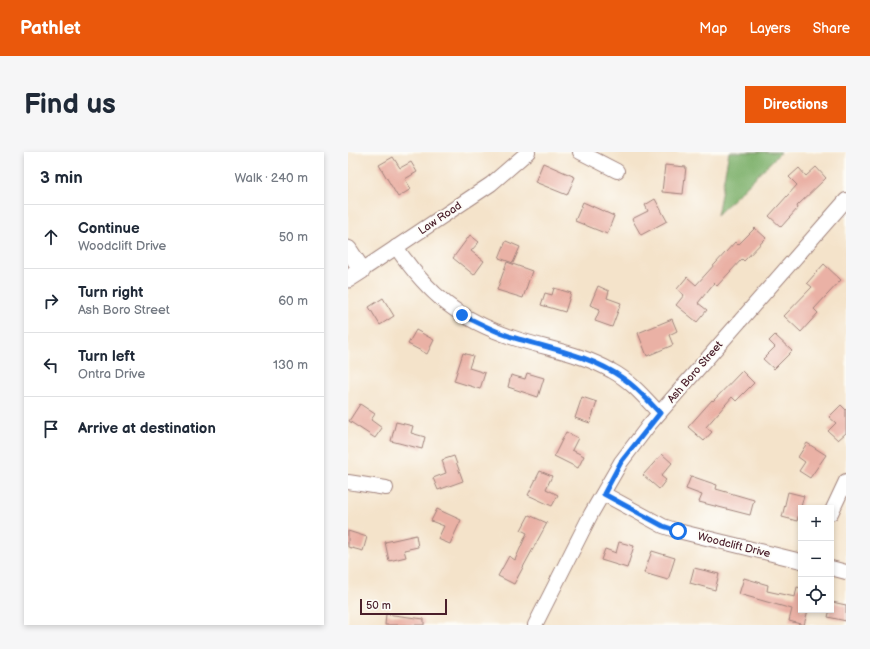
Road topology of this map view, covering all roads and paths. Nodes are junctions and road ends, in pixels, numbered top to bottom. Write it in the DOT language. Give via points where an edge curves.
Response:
graph roads {
  1 [pos="528,152"];
  2 [pos="580,152"];
  3 [pos="617,171"];
  4 [pos="846,200"];
  5 [pos="396,247"];
  6 [pos="348,249"];
  7 [pos="355,274"];
  8 [pos="660,413"];
  9 [pos="846,481"];
  10 [pos="348,482"];
  11 [pos="386,488"];
  12 [pos="604,494"];
  13 [pos="834,507"];
  14 [pos="798,560"];
  15 [pos="834,569"];
  16 [pos="846,572"];
  17 [pos="535,625"];
  1 -- 5 [label="street, Law Road" via="491,184"];
  2 -- 3 [label="street"];
  4 -- 8 [label="street, Ash Boro Street"];
  5 -- 7 [label="street, Law Road"];
  5 -- 8 [label="street" via="430,291 458,312 514,338 562,350 612,371 637,390"];
  6 -- 7 [label="street"];
  8 -- 12 [label="street, Ash Boro Street" via="621,462"];
  9 -- 13 [label="street"];
  10 -- 11 [label="street"];
  12 -- 14 [label="street, Woodclift Drive" via="663,526"];
  12 -- 17 [label="street, Ash Boro Street" via="591,514"];
  15 -- 16 [label="street"];
}
